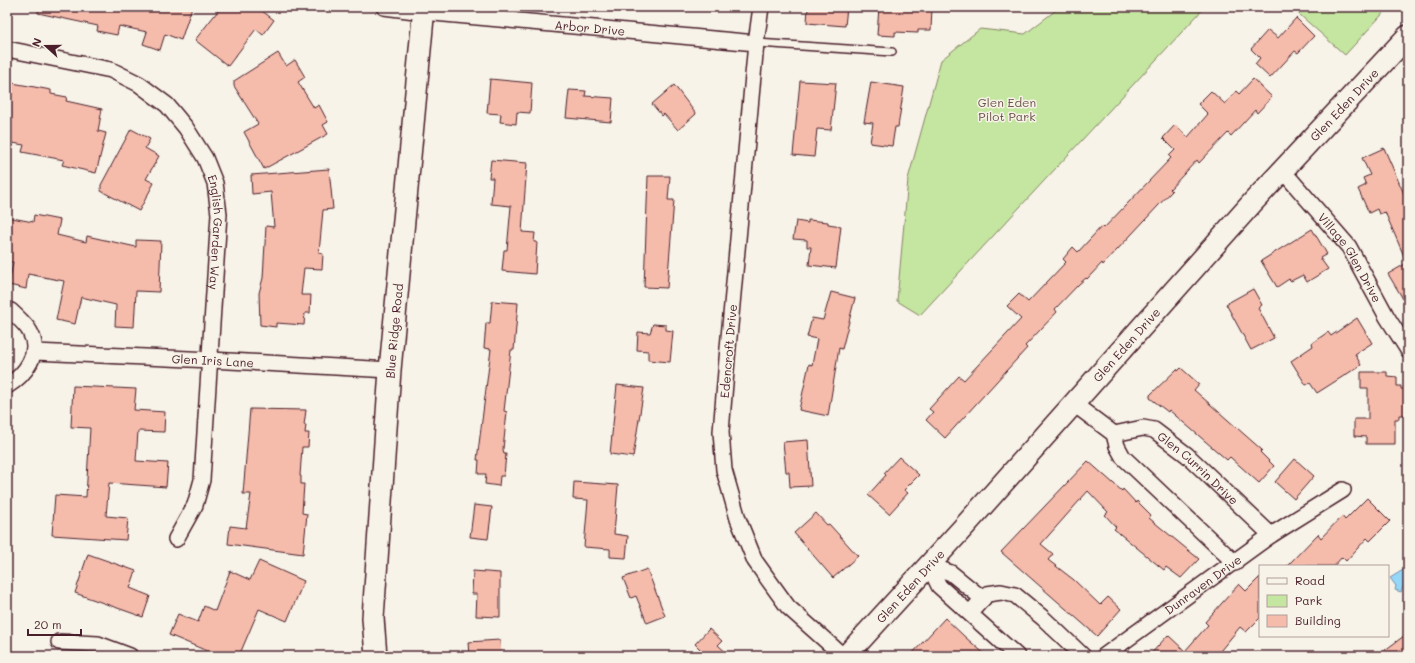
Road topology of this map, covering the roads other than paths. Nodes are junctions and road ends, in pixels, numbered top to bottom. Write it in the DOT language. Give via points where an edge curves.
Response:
graph roads {
  1 [pos="384,7"];
  2 [pos="761,7"];
  3 [pos="423,10"];
  4 [pos="1408,36"];
  5 [pos="756,43"];
  6 [pos="7,50"];
  7 [pos="892,52"];
  8 [pos="1283,170"];
  9 [pos="7,310"];
  10 [pos="1408,350"];
  11 [pos="35,352"];
  12 [pos="211,360"];
  13 [pos="390,370"];
  14 [pos="7,386"];
  15 [pos="1074,404"];
  16 [pos="1114,434"];
  17 [pos="1343,490"];
  18 [pos="1271,535"];
  19 [pos="176,539"];
  20 [pos="1235,562"];
  21 [pos="928,565"];
  22 [pos="983,599"];
  23 [pos="970,613"];
  24 [pos="59,642"];
  25 [pos="130,656"];
  26 [pos="376,656"];
  27 [pos="844,656"];
  28 [pos="1017,656"];
  29 [pos="1083,656"];
  30 [pos="1104,656"];
  1 -- 3 [label="street, Arbor Drive"];
  2 -- 5 [label="street, Edencroft Drive"];
  3 -- 5 [label="street, Arbor Drive"];
  3 -- 13 [label="main road, Blue Ridge Road"];
  4 -- 8 [label="main road, Glen Eden Drive"];
  5 -- 7 [label="lane"];
  5 -- 27 [label="street, Edencroft Drive" via="721,432 724,470 738,519 755,561 788,607"];
  6 -- 12 [label="street, English Garden Way" via="111,70 139,84 167,105 186,128 205,158 215,183 219,214"];
  8 -- 10 [label="street, Village Glen Drive" via="1349,247"];
  8 -- 15 [label="main road, Glen Eden Drive"];
  9 -- 11 [label="street" via="11,311 30,332"];
  11 -- 12 [label="street, Glen Iris Lane"];
  11 -- 14 [label="street" via="19,378"];
  12 -- 13 [label="street, Glen Iris Lane"];
  12 -- 19 [label="street, English Garden Way" via="202,480 195,506"];
  13 -- 26 [label="main road, Blue Ridge Road" via="373,618"];
  15 -- 16 [label="street"];
  15 -- 21 [label="main road, Glen Eden Drive"];
  16 -- 18 [label="street, Glen Currin Drive" via="1143,428 1154,430 1187,454"];
  16 -- 20 [label="street" via="1123,457"];
  17 -- 18 [label="street, Dunraven Drive"];
  18 -- 20 [label="street, Dunraven Drive"];
  20 -- 30 [label="street, Dunraven Drive"];
  21 -- 22 [label="street" via="951,573"];
  21 -- 23 [label="street" via="939,586"];
  21 -- 27 [label="main road, Glen Eden Drive"];
  22 -- 23 [label="street"];
  22 -- 29 [label="street" via="987,594 1001,592 1015,595"];
  23 -- 28 [label="street"];
  24 -- 25 [label="street" via="98,644"];
}
